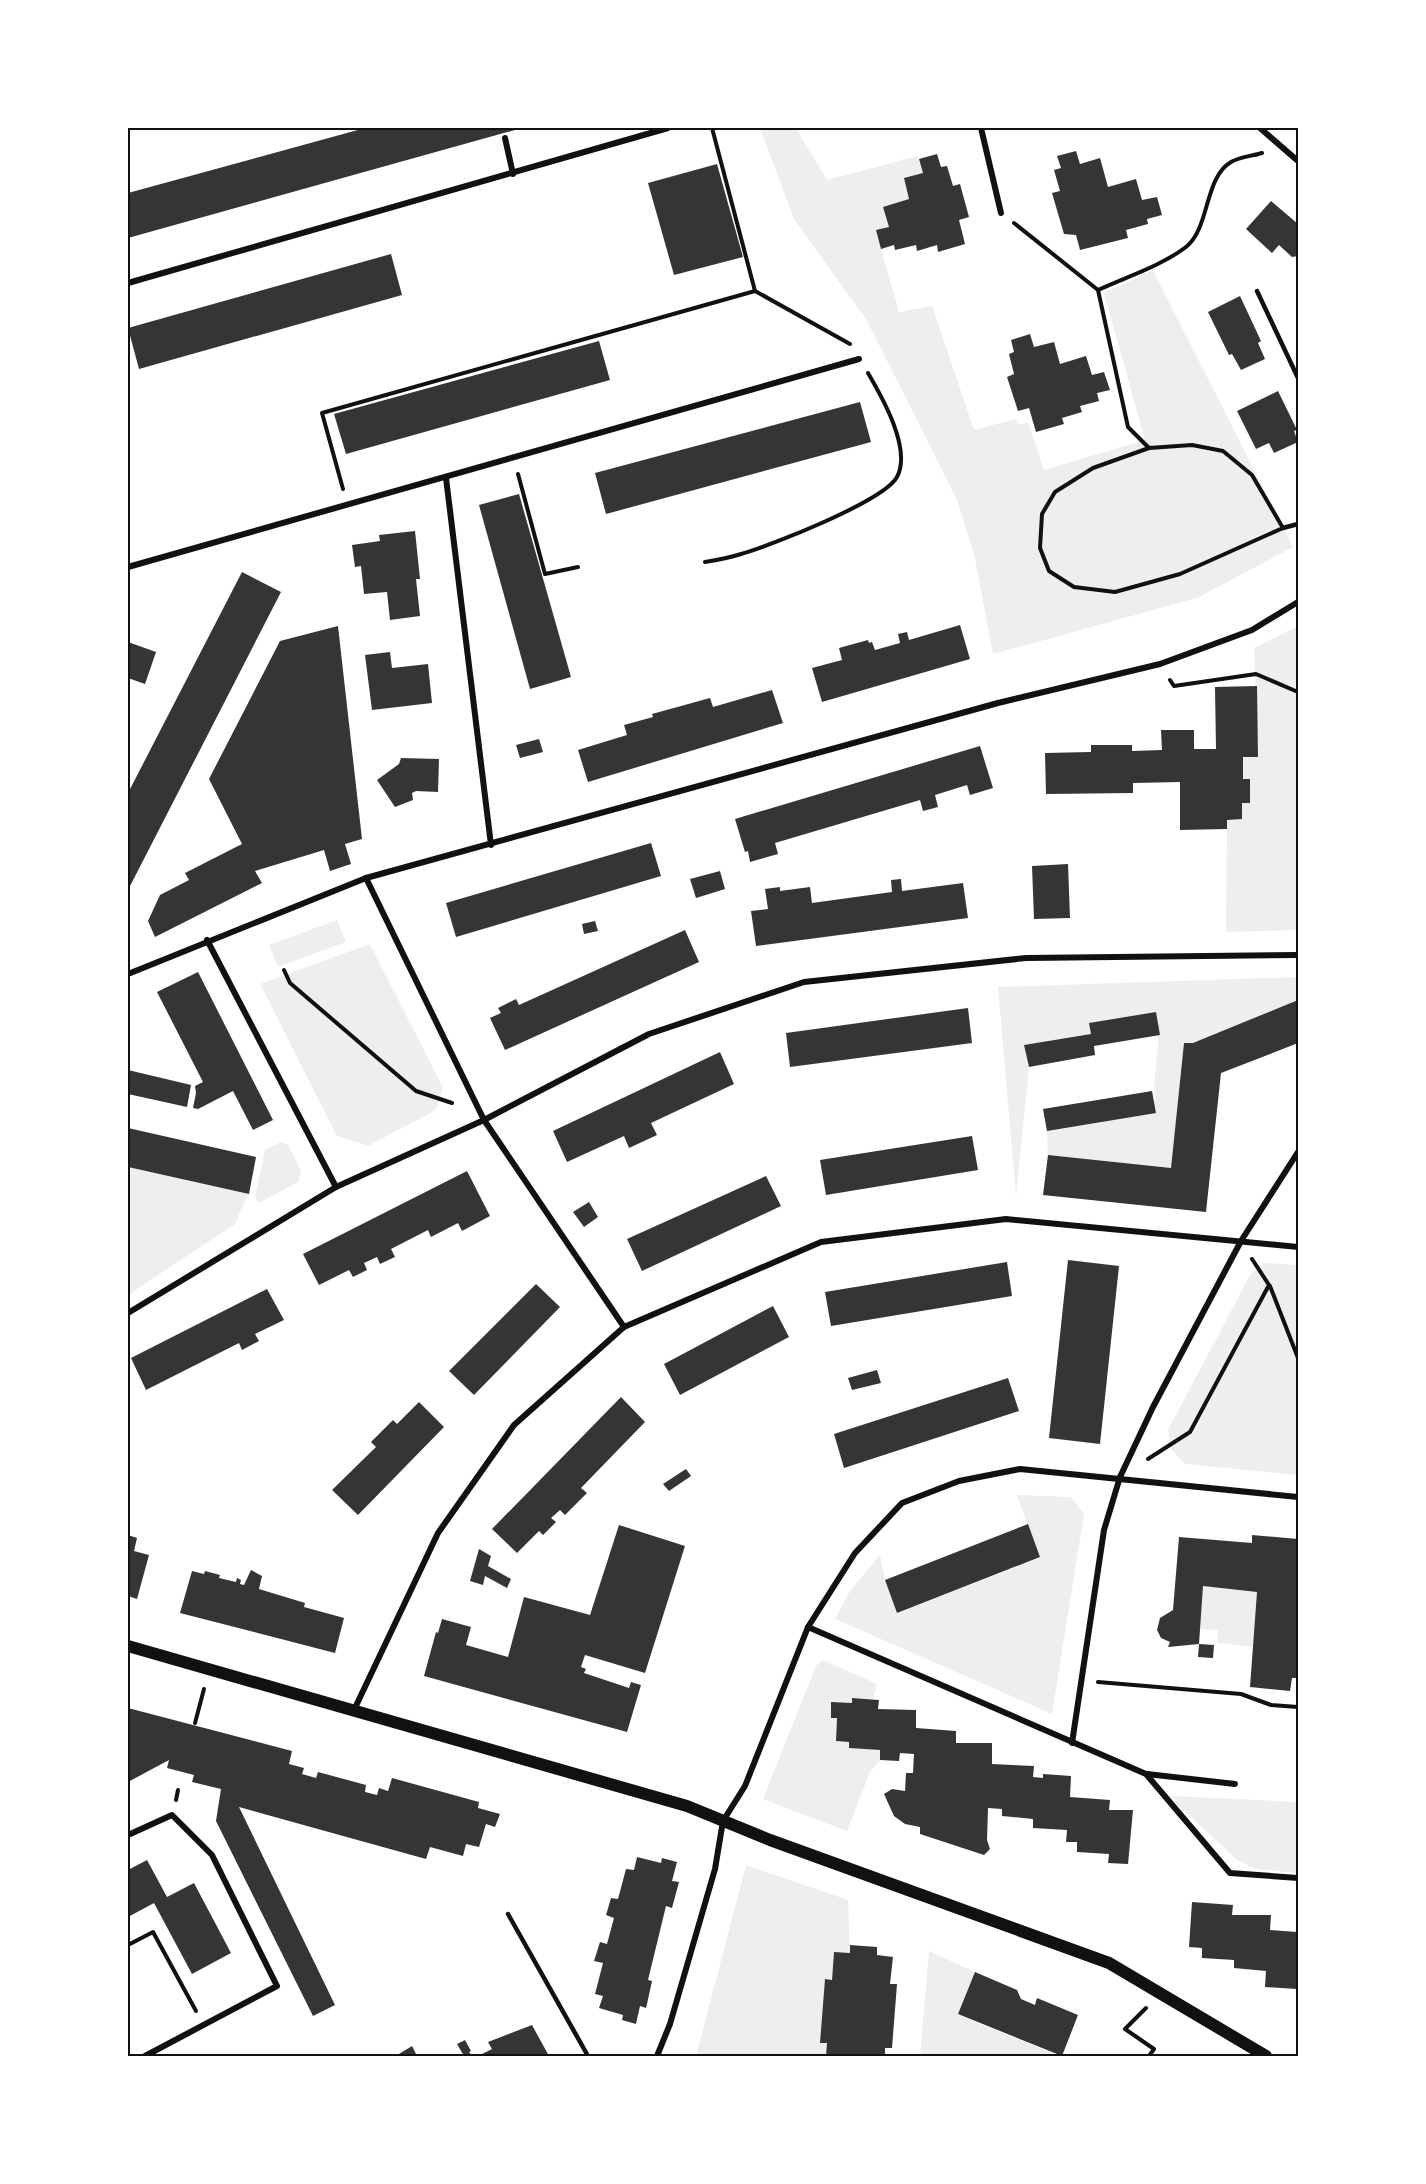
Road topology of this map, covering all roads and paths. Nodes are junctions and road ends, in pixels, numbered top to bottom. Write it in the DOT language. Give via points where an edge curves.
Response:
graph roads {
  1 [pos="668,128"];
  2 [pos="712,128"];
  3 [pos="981,128"];
  4 [pos="1260,128"];
  5 [pos="505,138"];
  6 [pos="1282,147"];
  7 [pos="1299,161"];
  8 [pos="513,174"];
  9 [pos="1001,213"];
  10 [pos="128,283"];
  11 [pos="1098,290"];
  12 [pos="755,291"];
  13 [pos="1257,291"];
  14 [pos="859,359"];
  15 [pos="1299,378"];
  16 [pos="1149,448"];
  17 [pos="514,459"];
  18 [pos="446,478"];
  19 [pos="348,506"];
  20 [pos="1299,524"];
  21 [pos="1283,528"];
  22 [pos="705,562"];
  23 [pos="128,567"];
  24 [pos="578,567"];
  25 [pos="1299,602"];
  26 [pos="1160,664"];
  27 [pos="1299,692"];
  28 [pos="491,845"];
  29 [pos="366,878"];
  30 [pos="207,940"];
  31 [pos="1299,954"];
  32 [pos="284,970"];
  33 [pos="128,974"];
  34 [pos="452,1103"];
  35 [pos="484,1120"];
  36 [pos="1299,1152"];
  37 [pos="336,1187"];
  38 [pos="1241,1241"];
  39 [pos="1299,1248"];
  40 [pos="1269,1286"];
  41 [pos="128,1313"];
  42 [pos="624,1327"];
  43 [pos="1299,1358"];
  44 [pos="1120,1477"];
  45 [pos="1299,1497"];
  46 [pos="808,1627"];
  47 [pos="128,1646"];
  48 [pos="209,1669"];
  49 [pos="1083,1681"];
  50 [pos="1299,1707"];
  51 [pos="354,1710"];
  52 [pos="195,1723"];
  53 [pos="1072,1743"];
  54 [pos="1146,1773"];
  55 [pos="1235,1784"];
  56 [pos="723,1821"];
  57 [pos="128,1835"];
  58 [pos="1299,1878"];
  59 [pos="508,1914"];
  60 [pos="128,1945"];
  61 [pos="1160,1993"];
  62 [pos="203,2026"];
  63 [pos="145,2056"];
  64 [pos="588,2056"];
  65 [pos="657,2056"];
  66 [pos="1149,2056"];
  67 [pos="1266,2056"];
  1 -- 8 [label="street"];
  2 -- 12 [label="path"];
  3 -- 9 [label="street"];
  4 -- 6 [label="street"];
  5 -- 8 [label="street"];
  6 -- 7 [label="street"];
  6 -- 11 [label="path" via="1230,163 1212,186 1202,222 1187,246"];
  8 -- 10 [label="street"];
  9 -- 11 [label="path"];
  11 -- 16 [label="path" via="1128,427"];
  12 -- 14 [label="path" via="849,341"];
  12 -- 19 [label="path" via="322,413"];
  13 -- 15 [label="lane"];
  14 -- 17 [label="street"];
  14 -- 22 [label="path" via="883,398 897,434 897,477 874,497 830,518 742,554"];
  16 -- 21 [label="path" via="1192,445 1222,451 1252,476"];
  16 -- 21 [label="path" via="1093,468 1055,492 1042,514 1041,525 1040,548 1049,571 1074,587 1115,591 1180,574"];
  17 -- 18 [label="street"];
  17 -- 24 [label="path" via="545,574"];
  18 -- 19 [label="street"];
  18 -- 28 [label="street"];
  19 -- 23 [label="street"];
  20 -- 21 [label="lane"];
  25 -- 26 [label="street" via="1252,630"];
  26 -- 27 [label="path" via="1174,686 1256,674"];
  26 -- 28 [label="street" via="998,703"];
  28 -- 29 [label="street"];
  29 -- 30 [label="street"];
  29 -- 35 [label="street"];
  30 -- 33 [label="street"];
  30 -- 37 [label="street"];
  31 -- 35 [label="street" via="1026,958 804,982 649,1034"];
  32 -- 34 [label="path" via="290,983 416,1091"];
  35 -- 37 [label="street"];
  35 -- 42 [label="street"];
  36 -- 38 [label="street"];
  37 -- 41 [label="street"];
  38 -- 39 [label="street"];
  38 -- 40 [label="path"];
  38 -- 42 [label="street" via="1006,1218 821,1242"];
  38 -- 44 [label="street"];
  40 -- 43 [label="path"];
  40 -- 44 [label="path" via="1190,1432"];
  42 -- 51 [label="street" via="514,1425 444,1524"];
  44 -- 45 [label="street"];
  44 -- 46 [label="street" via="1020,1469 959,1481 902,1503 855,1553"];
  44 -- 49 [label="street" via="1104,1530"];
  46 -- 53 [label="street"];
  46 -- 56 [label="street" via="745,1786"];
  47 -- 48 [label="main road"];
  48 -- 51 [label="main road"];
  48 -- 52 [label="path"];
  49 -- 50 [label="path" via="1240,1694 1271,1705"];
  49 -- 53 [label="street"];
  51 -- 56 [label="main road" via="687,1806"];
  53 -- 54 [label="street"];
  54 -- 55 [label="street"];
  54 -- 58 [label="street" via="1230,1873"];
  56 -- 61 [label="main road" via="1109,1963"];
  56 -- 65 [label="street" via="715,1869"];
  57 -- 62 [label="street" via="172,1815 212,1855 278,1986"];
  59 -- 64 [label="lane"];
  60 -- 62 [label="path" via="153,1932"];
  61 -- 66 [label="path" via="1125,2029 1154,2049"];
  61 -- 67 [label="main road"];
  62 -- 63 [label="street"];
}
